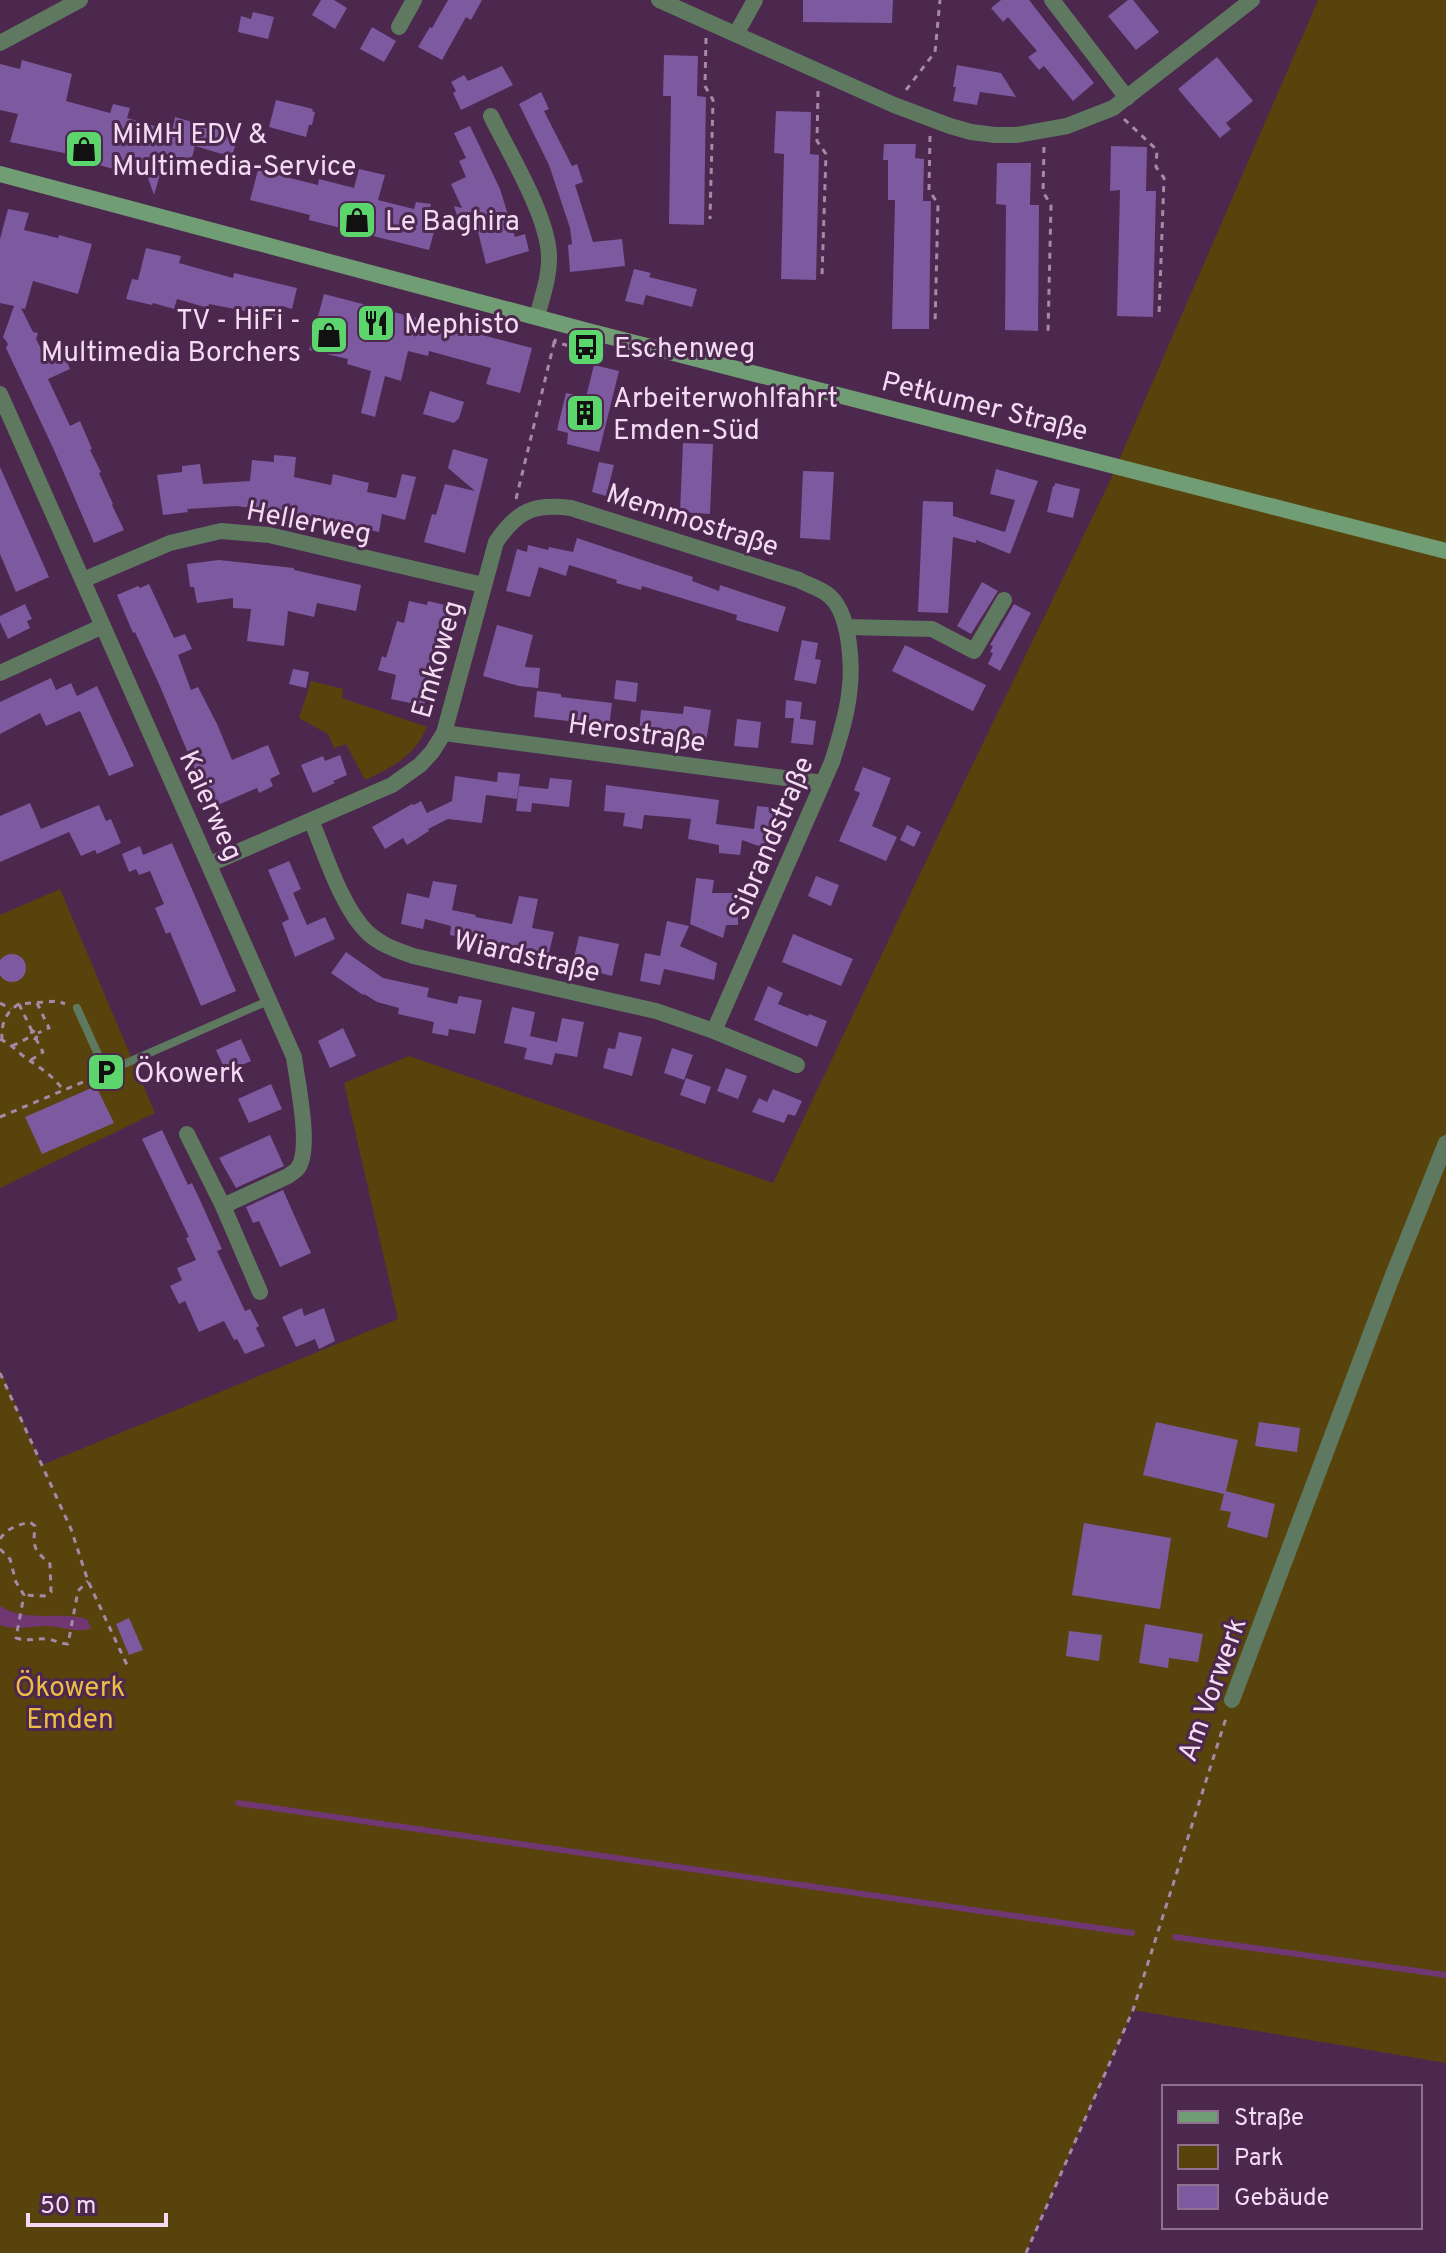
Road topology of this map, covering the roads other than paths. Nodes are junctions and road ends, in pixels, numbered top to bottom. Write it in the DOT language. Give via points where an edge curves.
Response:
graph roads {
  1 [pos="80,0"];
  2 [pos="414,0"];
  3 [pos="659,0"];
  4 [pos="755,0"];
  5 [pos="1052,0"];
  6 [pos="1252,0"];
  7 [pos="399,27"];
  8 [pos="736,34"];
  9 [pos="0,43"];
  10 [pos="1127,98"];
  11 [pos="491,116"];
  12 [pos="0,174"];
  13 [pos="537,317"];
  14 [pos="0,394"];
  15 [pos="507,525"];
  16 [pos="1446,551"];
  17 [pos="83,580"];
  18 [pos="483,585"];
  19 [pos="1004,600"];
  20 [pos="103,626"];
  21 [pos="846,627"];
  22 [pos="849,659"];
  23 [pos="0,673"];
  24 [pos="444,733"];
  25 [pos="823,783"];
  26 [pos="311,820"];
  27 [pos="210,864"];
  28 [pos="270,1000"];
  29 [pos="77,1008"];
  30 [pos="714,1031"];
  31 [pos="797,1065"];
  32 [pos="187,1134"];
  33 [pos="1446,1143"];
  34 [pos="223,1206"];
  35 [pos="260,1292"];
  36 [pos="1232,1700"];
  1 -- 9 [label="street"];
  2 -- 7 [label="street"];
  3 -- 8 [label="street"];
  4 -- 8 [label="street"];
  5 -- 10 [label="street"];
  6 -- 10 [label="street"];
  8 -- 10 [label="street" via="894,105 971,132 995,135 1067,126"];
  11 -- 13 [label="street" via="547,241 547,280"];
  12 -- 13 [label="main road, Petkumer Straße"];
  13 -- 16 [label="main road, Petkumer Straße"];
  14 -- 17 [label="street, Kaierweg"];
  15 -- 18 [label="street, Emkoweg"];
  15 -- 21 [label="street, Memmostraße" via="538,507 571,508 799,580 829,595"];
  17 -- 18 [label="street, Hellerweg" via="170,543 210,532 242,531"];
  17 -- 20 [label="street, Kaierweg"];
  18 -- 24 [label="street, Emkoweg"];
  19 -- 21 [label="street" via="974,651 932,629"];
  20 -- 23 [label="street"];
  20 -- 27 [label="street, Kaierweg"];
  21 -- 22 [label="street, Memmostraße"];
  22 -- 25 [label="street, Sibrandstraße" via="843,729"];
  24 -- 25 [label="street, Herostraße"];
  24 -- 26 [label="street, Emkoweg" via="420,765 392,785"];
  25 -- 30 [label="street, Sibrandstraße"];
  26 -- 27 [label="street, Emkoweg"];
  26 -- 30 [label="street, Wiardstraße" via="352,914 387,947 656,1011"];
  27 -- 28 [label="street, Kaierweg"];
  28 -- 29 [label="lane" via="106,1072"];
  28 -- 34 [label="street, Kaierweg" via="294,1057 302,1160 288,1176"];
  30 -- 31 [label="street, Wiardstraße"];
  32 -- 34 [label="street"];
  33 -- 36 [label="street, Am Vorwerk"];
  34 -- 35 [label="street"];
}
